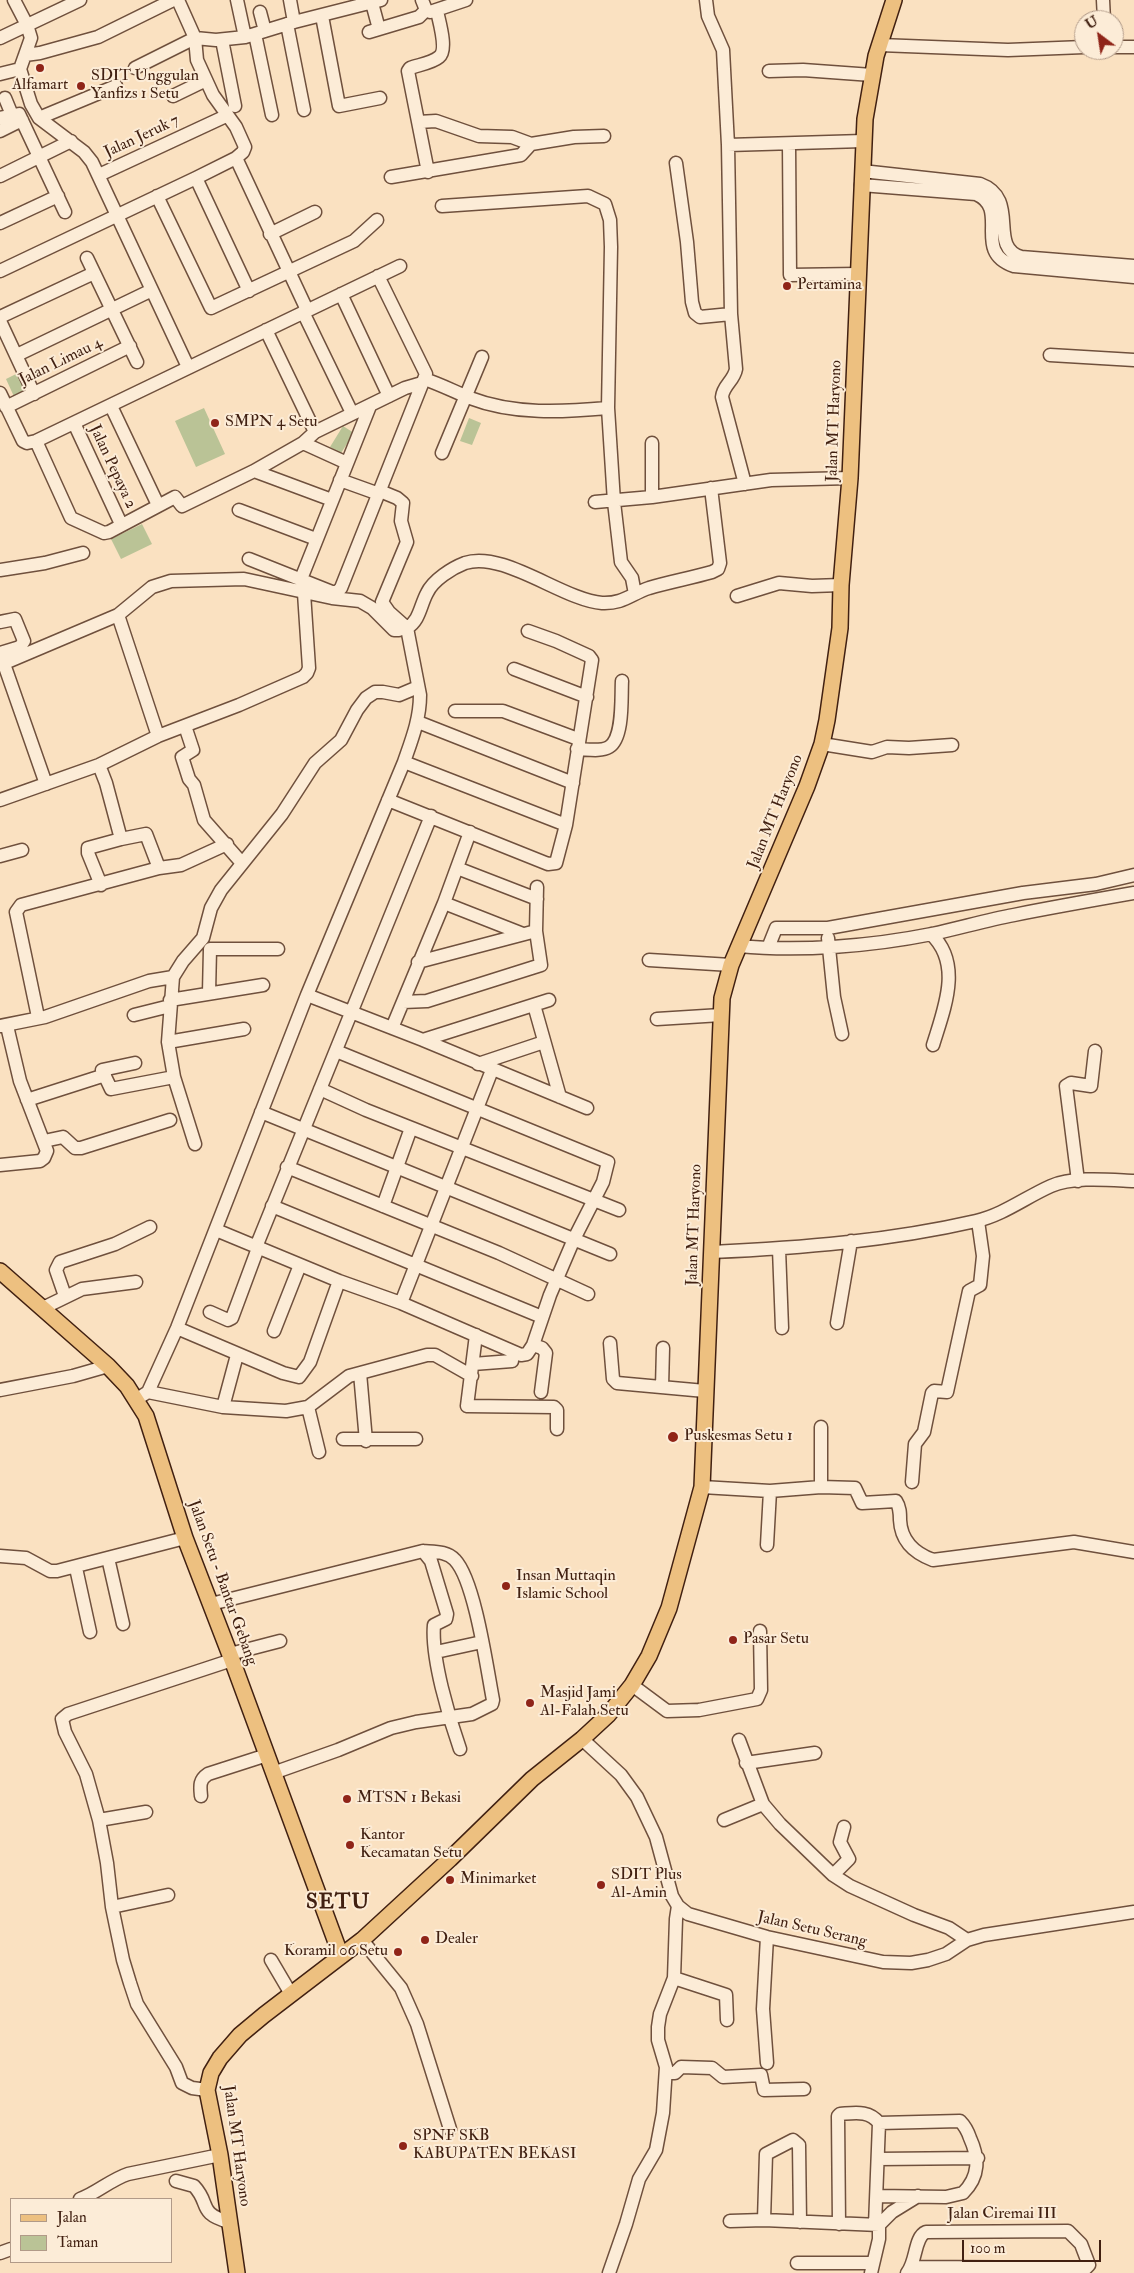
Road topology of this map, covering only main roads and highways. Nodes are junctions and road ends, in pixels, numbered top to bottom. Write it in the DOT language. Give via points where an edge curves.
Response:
graph roads {
  1 [pos="894,0"];
  2 [pos="0,1271"];
  3 [pos="341,1956"];
  4 [pos="237,2273"];
  1 -- 3 [label="main road, Jalan MT Haryono" via="872,75 863,141 850,478 840,628 822,744 731,965 724,990 720,1015 702,1487 669,1608 655,1643 619,1703"];
  2 -- 3 [label="main road, Jalan Setu - Bantar Gebang" via="143,1396 146,1416 185,1538"];
  3 -- 4 [label="main road, Jalan MT Haryono" via="240,2035 211,2073 207,2090"];
}
